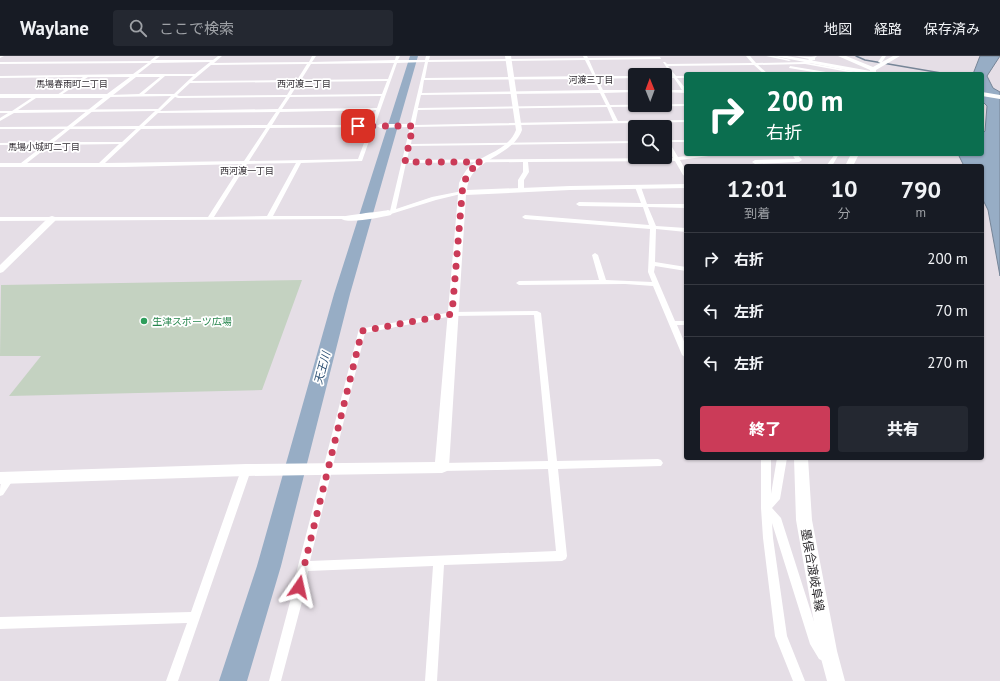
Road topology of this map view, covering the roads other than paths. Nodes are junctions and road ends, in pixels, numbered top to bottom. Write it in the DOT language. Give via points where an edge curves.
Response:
graph roads {
  1 [pos="158,56"];
  2 [pos="220,56"];
  3 [pos="314,56"];
  4 [pos="398,56"];
  5 [pos="428,56"];
  6 [pos="748,56"];
  7 [pos="768,56"];
  8 [pos="777,56"];
  9 [pos="787,56"];
  10 [pos="797,56"];
  11 [pos="841,56"];
  12 [pos="884,56"];
  13 [pos="897,56"];
  14 [pos="659,57"];
  15 [pos="814,57"];
  16 [pos="508,58"];
  17 [pos="586,58"];
  18 [pos="396,61"];
  19 [pos="426,61"];
  20 [pos="806,61"];
  21 [pos="151,62"];
  22 [pos="212,62"];
  23 [pos="310,62"];
  24 [pos="777,63"];
  25 [pos="882,63"];
  26 [pos="0,64"];
  27 [pos="755,64"];
  28 [pos="666,65"];
  29 [pos="786,66"];
  30 [pos="764,72"];
  31 [pos="792,72"];
  32 [pos="820,72"];
  33 [pos="856,72"];
  34 [pos="870,72"];
  35 [pos="874,72"];
  36 [pos="88,76"];
  37 [pos="134,76"];
  38 [pos="163,76"];
  39 [pos="196,76"];
  40 [pos="0,77"];
  41 [pos="6,77"];
  42 [pos="628,77"];
  43 [pos="675,77"];
  44 [pos="684,77"];
  45 [pos="596,78"];
  46 [pos="424,79"];
  47 [pos="511,79"];
  48 [pos="0,80"];
  49 [pos="388,80"];
  50 [pos="298,81"];
  51 [pos="189,82"];
  52 [pos="684,88"];
  53 [pos="628,91"];
  54 [pos="672,91"];
  55 [pos="684,91"];
  56 [pos="602,92"];
  57 [pos="514,93"];
  58 [pos="984,93"];
  59 [pos="420,94"];
  60 [pos="383,95"];
  61 [pos="0,96"];
  62 [pos="37,96"];
  63 [pos="58,96"];
  64 [pos="109,96"];
  65 [pos="139,96"];
  66 [pos="175,96"];
  67 [pos="288,96"];
  68 [pos="1000,96"];
  69 [pos="684,105"];
  70 [pos="608,106"];
  71 [pos="516,107"];
  72 [pos="378,109"];
  73 [pos="416,109"];
  74 [pos="279,110"];
  75 [pos="13,111"];
  76 [pos="90,111"];
  77 [pos="158,111"];
  78 [pos="0,112"];
  79 [pos="0,120"];
  80 [pos="616,122"];
  81 [pos="628,122"];
  82 [pos="672,122"];
  83 [pos="684,122"];
  84 [pos="518,124"];
  85 [pos="372,126"];
  86 [pos="380,126"];
  87 [pos="410,126"];
  88 [pos="70,127"];
  89 [pos="141,127"];
  90 [pos="0,128"];
  91 [pos="269,128"];
  92 [pos="672,141"];
  93 [pos="684,141"];
  94 [pos="628,142"];
  95 [pos="123,143"];
  96 [pos="0,144"];
  97 [pos="49,144"];
  98 [pos="512,144"];
  99 [pos="409,145"];
  100 [pos="672,152"];
  101 [pos="700,156"];
  102 [pos="796,156"];
  103 [pos="676,159"];
  104 [pos="299,161"];
  105 [pos="525,161"];
  106 [pos="405,162"];
  107 [pos="481,162"];
  108 [pos="755,162"];
  109 [pos="246,163"];
  110 [pos="23,164"];
  111 [pos="0,165"];
  112 [pos="100,165"];
  113 [pos="684,172"];
  114 [pos="684,186"];
  115 [pos="638,187"];
  116 [pos="521,189"];
  117 [pos="462,193"];
  118 [pos="579,204"];
  119 [pos="645,205"];
  120 [pos="684,206"];
  121 [pos="391,212"];
  122 [pos="525,216"];
  123 [pos="270,217"];
  124 [pos="52,218"];
  125 [pos="210,218"];
  126 [pos="344,218"];
  127 [pos="0,219"];
  128 [pos="653,227"];
  129 [pos="684,230"];
  130 [pos="595,255"];
  131 [pos="652,264"];
  132 [pos="684,269"];
  133 [pos="0,270"];
  134 [pos="602,282"];
  135 [pos="519,284"];
  136 [pos="655,284"];
  137 [pos="452,314"];
  138 [pos="673,323"];
  139 [pos="684,323"];
  140 [pos="684,349"];
  141 [pos="766,460"];
  142 [pos="782,460"];
  143 [pos="801,460"];
  144 [pos="658,464"];
  145 [pos="552,466"];
  146 [pos="442,467"];
  147 [pos="325,468"];
  148 [pos="251,470"];
  149 [pos="5,477"];
  150 [pos="0,492"];
  151 [pos="766,508"];
  152 [pos="439,561"];
  153 [pos="303,566"];
  154 [pos="195,617"];
  155 [pos="0,623"];
  156 [pos="835,678"];
  157 [pos="172,681"];
  158 [pos="275,681"];
  159 [pos="431,681"];
  160 [pos="799,681"];
  1 -- 21 [label="street"];
  2 -- 22 [label="street"];
  3 -- 23 [label="street"];
  4 -- 18 [label="street"];
  5 -- 19 [label="street"];
  6 -- 27 [label="street"];
  7 -- 20 [label="street"];
  8 -- 20 [label="main road"];
  9 -- 20 [label="main road"];
  10 -- 15 [label="street"];
  11 -- 35 [label="street"];
  12 -- 25 [label="street" via="880,62"];
  13 -- 25 [label="street"];
  14 -- 17 [label="street"];
  14 -- 28 [label="street"];
  15 -- 20 [label="street"];
  15 -- 35 [label="street"];
  16 -- 17 [label="street"];
  16 -- 19 [label="street"];
  16 -- 47 [label="street"];
  17 -- 45 [label="street"];
  18 -- 19 [label="street"];
  18 -- 23 [label="street"];
  18 -- 49 [label="street"];
  19 -- 46 [label="street"];
  20 -- 24 [label="street"];
  20 -- 33 [label="street"];
  20 -- 34 [label="main road"];
  20 -- 35 [label="main road"];
  21 -- 22 [label="street"];
  21 -- 26 [label="street"];
  21 -- 37 [label="street"];
  22 -- 23 [label="street"];
  22 -- 39 [label="street"];
  23 -- 50 [label="street"];
  24 -- 27 [label="street"];
  24 -- 29 [label="street"];
  25 -- 35 [label="street"];
  27 -- 28 [label="street"];
  27 -- 30 [label="street"];
  28 -- 43 [label="street"];
  29 -- 31 [label="street" via="786,69"];
  29 -- 32 [label="street"];
  36 -- 37 [label="street"];
  36 -- 41 [label="street"];
  36 -- 63 [label="street"];
  37 -- 38 [label="street"];
  37 -- 64 [label="street"];
  38 -- 39 [label="street"];
  38 -- 65 [label="street"];
  39 -- 51 [label="street"];
  40 -- 41 [label="street"];
  41 -- 48 [label="street"];
  42 -- 45 [label="street"];
  43 -- 44 [label="street"];
  43 -- 52 [label="street"];
  45 -- 47 [label="street"];
  45 -- 56 [label="street"];
  46 -- 47 [label="street"];
  46 -- 59 [label="street"];
  47 -- 57 [label="street"];
  49 -- 50 [label="street"];
  49 -- 60 [label="street"];
  50 -- 51 [label="street"];
  50 -- 67 [label="street"];
  51 -- 66 [label="street"];
  53 -- 56 [label="street"];
  54 -- 55 [label="street"];
  56 -- 57 [label="street"];
  56 -- 70 [label="street"];
  57 -- 59 [label="street"];
  57 -- 71 [label="street"];
  58 -- 68 [label="main road"];
  59 -- 73 [label="street"];
  60 -- 67 [label="street"];
  60 -- 72 [label="street"];
  61 -- 62 [label="street"];
  62 -- 63 [label="street"];
  62 -- 75 [label="street"];
  63 -- 64 [label="street"];
  64 -- 65 [label="street"];
  64 -- 76 [label="street"];
  65 -- 66 [label="street"];
  66 -- 67 [label="street"];
  66 -- 77 [label="street"];
  67 -- 74 [label="street"];
  69 -- 70 [label="street"];
  70 -- 71 [label="street"];
  70 -- 80 [label="street"];
  71 -- 73 [label="street"];
  71 -- 84 [label="street"];
  72 -- 74 [label="street"];
  72 -- 85 [label="street"];
  73 -- 87 [label="street"];
  74 -- 77 [label="street"];
  74 -- 91 [label="street"];
  75 -- 76 [label="street"];
  75 -- 78 [label="street"];
  75 -- 79 [label="street"];
  76 -- 77 [label="street"];
  76 -- 88 [label="street"];
  77 -- 89 [label="street"];
  80 -- 81 [label="street"];
  80 -- 84 [label="street"];
  82 -- 83 [label="street"];
  84 -- 87 [label="street"];
  84 -- 98 [label="street" via="518,136"];
  85 -- 86 [label="street"];
  85 -- 91 [label="street"];
  85 -- 104 [label="street" via="360,160"];
  86 -- 87 [label="street"];
  87 -- 99 [label="street"];
  88 -- 89 [label="street"];
  88 -- 90 [label="street"];
  88 -- 97 [label="street"];
  89 -- 91 [label="street"];
  89 -- 95 [label="street"];
  91 -- 109 [label="street"];
  92 -- 93 [label="street"];
  94 -- 98 [label="street"];
  95 -- 97 [label="street"];
  95 -- 112 [label="street"];
  96 -- 97 [label="street"];
  97 -- 110 [label="street"];
  98 -- 99 [label="street"];
  98 -- 107 [label="street"];
  99 -- 106 [label="street"];
  100 -- 103 [label="street"];
  101 -- 103 [label="street"];
  102 -- 108 [label="street" via="799,160"];
  103 -- 105 [label="street"];
  103 -- 113 [label="street"];
  104 -- 109 [label="street"];
  104 -- 123 [label="street"];
  105 -- 107 [label="street"];
  105 -- 116 [label="street" via="526,172 520,182"];
  106 -- 107 [label="street"];
  106 -- 121 [label="street"];
  107 -- 117 [label="street" via="467,175"];
  109 -- 112 [label="street"];
  109 -- 125 [label="street"];
  110 -- 111 [label="street"];
  110 -- 112 [label="street"];
  114 -- 115 [label="street"];
  115 -- 116 [label="street"];
  115 -- 119 [label="street"];
  116 -- 117 [label="street"];
  117 -- 121 [label="street" via="425,200"];
  117 -- 137 [label="street"];
  118 -- 119 [label="street"];
  119 -- 120 [label="street"];
  119 -- 128 [label="street"];
  121 -- 126 [label="street"];
  122 -- 128 [label="street"];
  123 -- 125 [label="street"];
  123 -- 126 [label="street"];
  124 -- 125 [label="street"];
  124 -- 127 [label="street"];
  124 -- 133 [label="street"];
  128 -- 129 [label="street"];
  128 -- 131 [label="street"];
  130 -- 134 [label="street"];
  131 -- 132 [label="street"];
  131 -- 136 [label="street" via="651,272"];
  134 -- 135 [label="street"];
  134 -- 136 [label="street"];
  136 -- 138 [label="street"];
  137 -- 145 [label="street" via="537,313"];
  137 -- 146 [label="street"];
  137 -- 147 [label="street" via="362,331"];
  138 -- 139 [label="street"];
  138 -- 140 [label="street"];
  141 -- 151 [label="street"];
  142 -- 151 [label="street" via="775,499"];
  143 -- 156 [label="street, 墨俣合渡岐阜線" via="804,520"];
  144 -- 145 [label="street"];
  145 -- 146 [label="street"];
  145 -- 152 [label="street" via="562,556"];
  146 -- 147 [label="street"];
  147 -- 148 [label="street"];
  147 -- 153 [label="street"];
  148 -- 149 [label="street"];
  148 -- 154 [label="street"];
  149 -- 150 [label="street"];
  151 -- 156 [label="street" via="776,518 814,640"];
  151 -- 160 [label="street" via="781,636"];
  152 -- 153 [label="street"];
  152 -- 159 [label="street"];
  153 -- 158 [label="street"];
  154 -- 155 [label="street"];
  154 -- 157 [label="street"];
}
